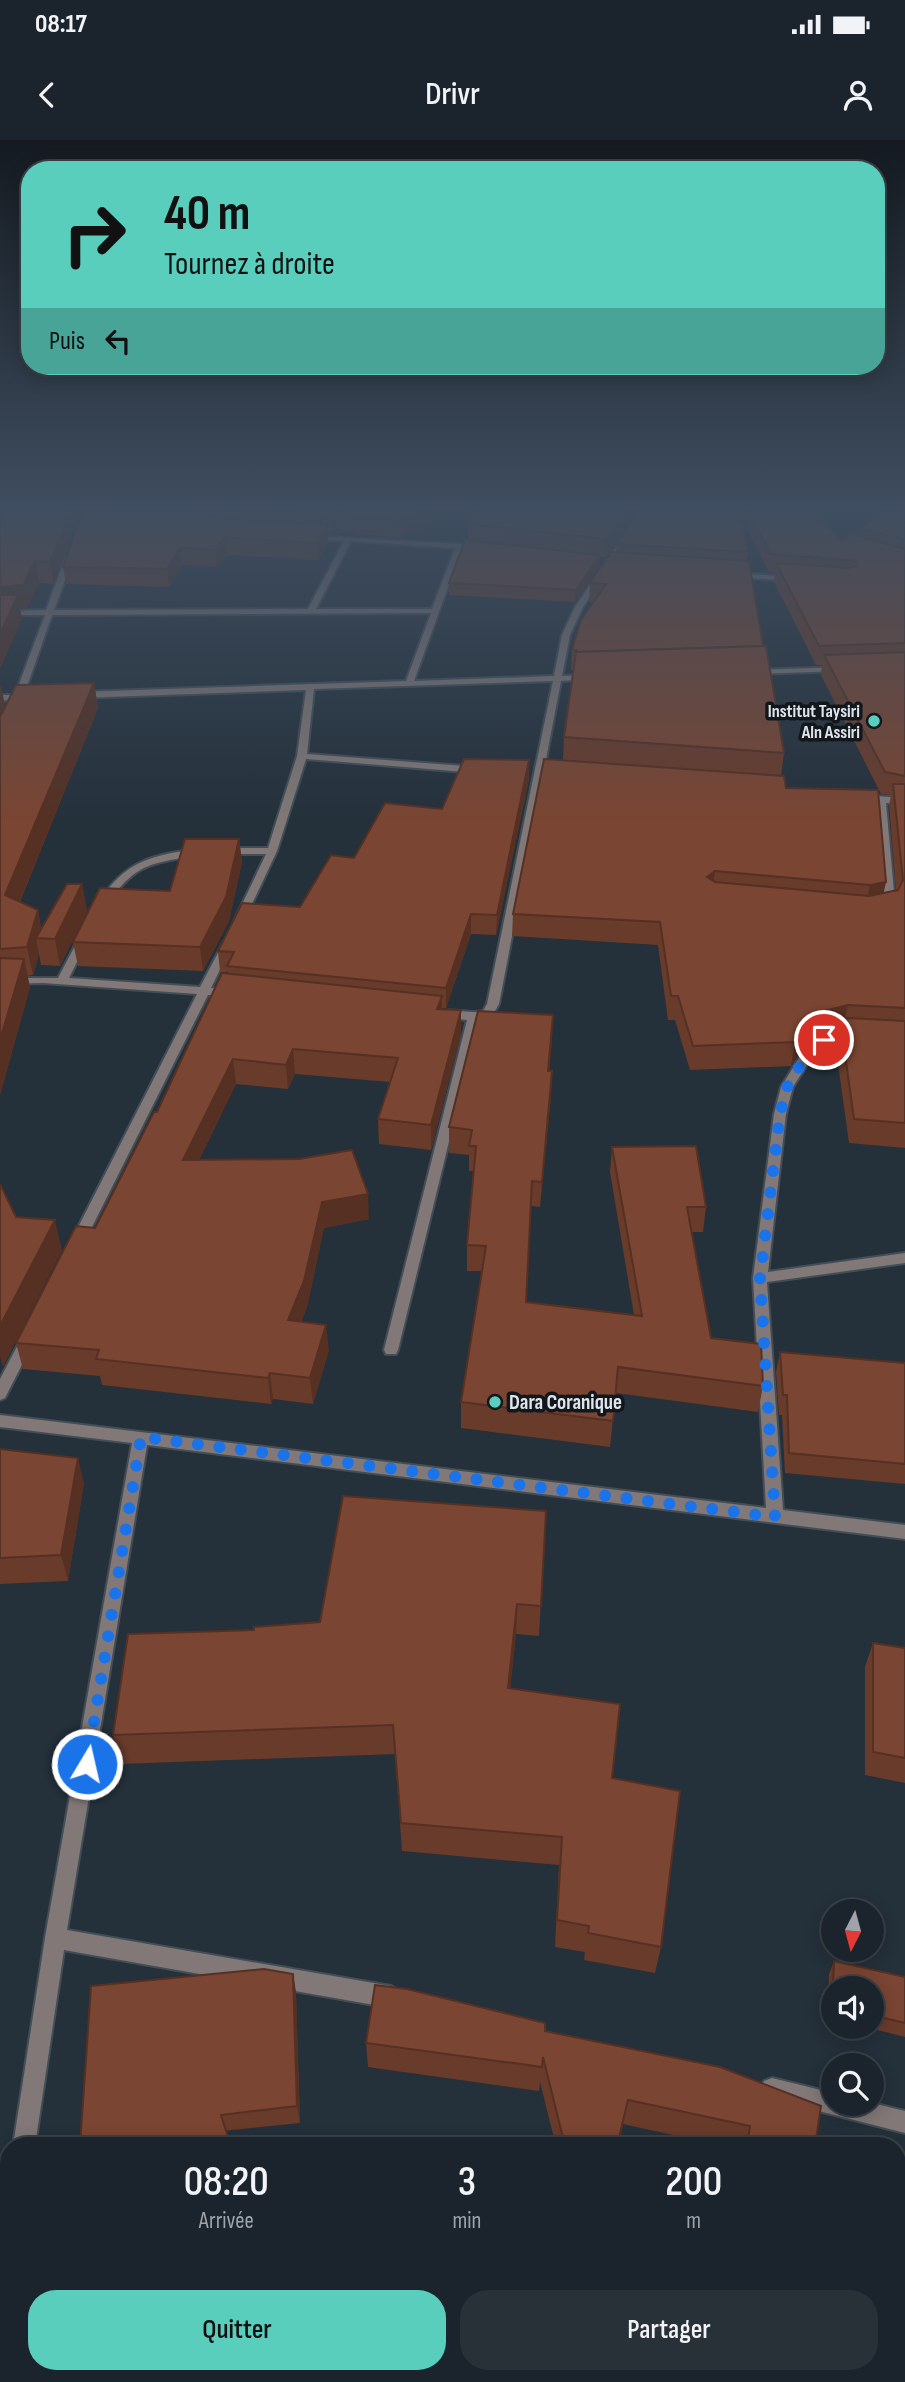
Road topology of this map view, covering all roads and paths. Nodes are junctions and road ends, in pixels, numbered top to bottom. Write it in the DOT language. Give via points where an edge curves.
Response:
graph roads {
  1 [pos="49,612"];
  2 [pos="0,613"];
  3 [pos="18,613"];
  4 [pos="434,613"];
  5 [pos="576,613"];
  6 [pos="851,669"];
  7 [pos="743,672"];
  8 [pos="609,676"];
  9 [pos="555,678"];
  10 [pos="409,683"];
  11 [pos="310,688"];
  12 [pos="61,695"];
  13 [pos="33,696"];
  14 [pos="19,697"];
  15 [pos="0,698"];
  16 [pos="14,708"];
  17 [pos="302,756"];
  18 [pos="496,772"];
  19 [pos="524,774"];
  20 [pos="538,775"];
  21 [pos="552,776"];
  22 [pos="854,798"];
  23 [pos="881,800"];
  24 [pos="905,801"];
  25 [pos="272,851"];
  26 [pos="100,909"];
  27 [pos="878,912"];
  28 [pos="87,933"];
  29 [pos="0,981"];
  30 [pos="61,982"];
  31 [pos="205,990"];
  32 [pos="245,995"];
  33 [pos="434,1013"];
  34 [pos="474,1017"];
  35 [pos="843,1035"];
  36 [pos="905,1258"];
  37 [pos="68,1259"];
  38 [pos="760,1278"];
  39 [pos="37,1320"];
  40 [pos="391,1350"];
  41 [pos="0,1394"];
  42 [pos="0,1421"];
  43 [pos="141,1437"];
  44 [pos="775,1517"];
  45 [pos="905,1532"];
  46 [pos="55,1938"];
  47 [pos="415,2002"];
  48 [pos="758,2086"];
  49 [pos="905,2122"];
  50 [pos="25,2137"];
  1 -- 14 [label="street"];
  2 -- 3 [label="street"];
  4 -- 10 [label="street"];
  5 -- 9 [label="street"];
  6 -- 7 [label="street"];
  8 -- 9 [label="street"];
  9 -- 10 [label="street"];
  9 -- 20 [label="street"];
  10 -- 11 [label="street"];
  11 -- 12 [label="street"];
  11 -- 17 [label="street"];
  13 -- 14 [label="street"];
  14 -- 15 [label="street"];
  14 -- 16 [label="street"];
  17 -- 18 [label="street"];
  17 -- 25 [label="street"];
  19 -- 20 [label="street"];
  20 -- 21 [label="street"];
  20 -- 34 [label="street" via="493,1004 488,1014"];
  22 -- 23 [label="street"];
  23 -- 24 [label="street"];
  23 -- 27 [label="street" via="890,903"];
  25 -- 26 [label="street" via="167,855 138,864 117,879"];
  25 -- 31 [label="street"];
  28 -- 30 [label="street"];
  29 -- 30 [label="street"];
  30 -- 31 [label="street"];
  31 -- 32 [label="street"];
  31 -- 37 [label="street"];
  33 -- 34 [label="street"];
  34 -- 40 [label="street"];
  35 -- 38 [label="street" via="810,1050 787,1087"];
  36 -- 38 [label="street"];
  38 -- 44 [label="street"];
  39 -- 41 [label="street"];
  42 -- 43 [label="street"];
  43 -- 44 [label="street"];
  43 -- 46 [label="street"];
  44 -- 45 [label="street"];
  46 -- 47 [label="street"];
  46 -- 50 [label="street"];
  48 -- 49 [label="street"];
}
